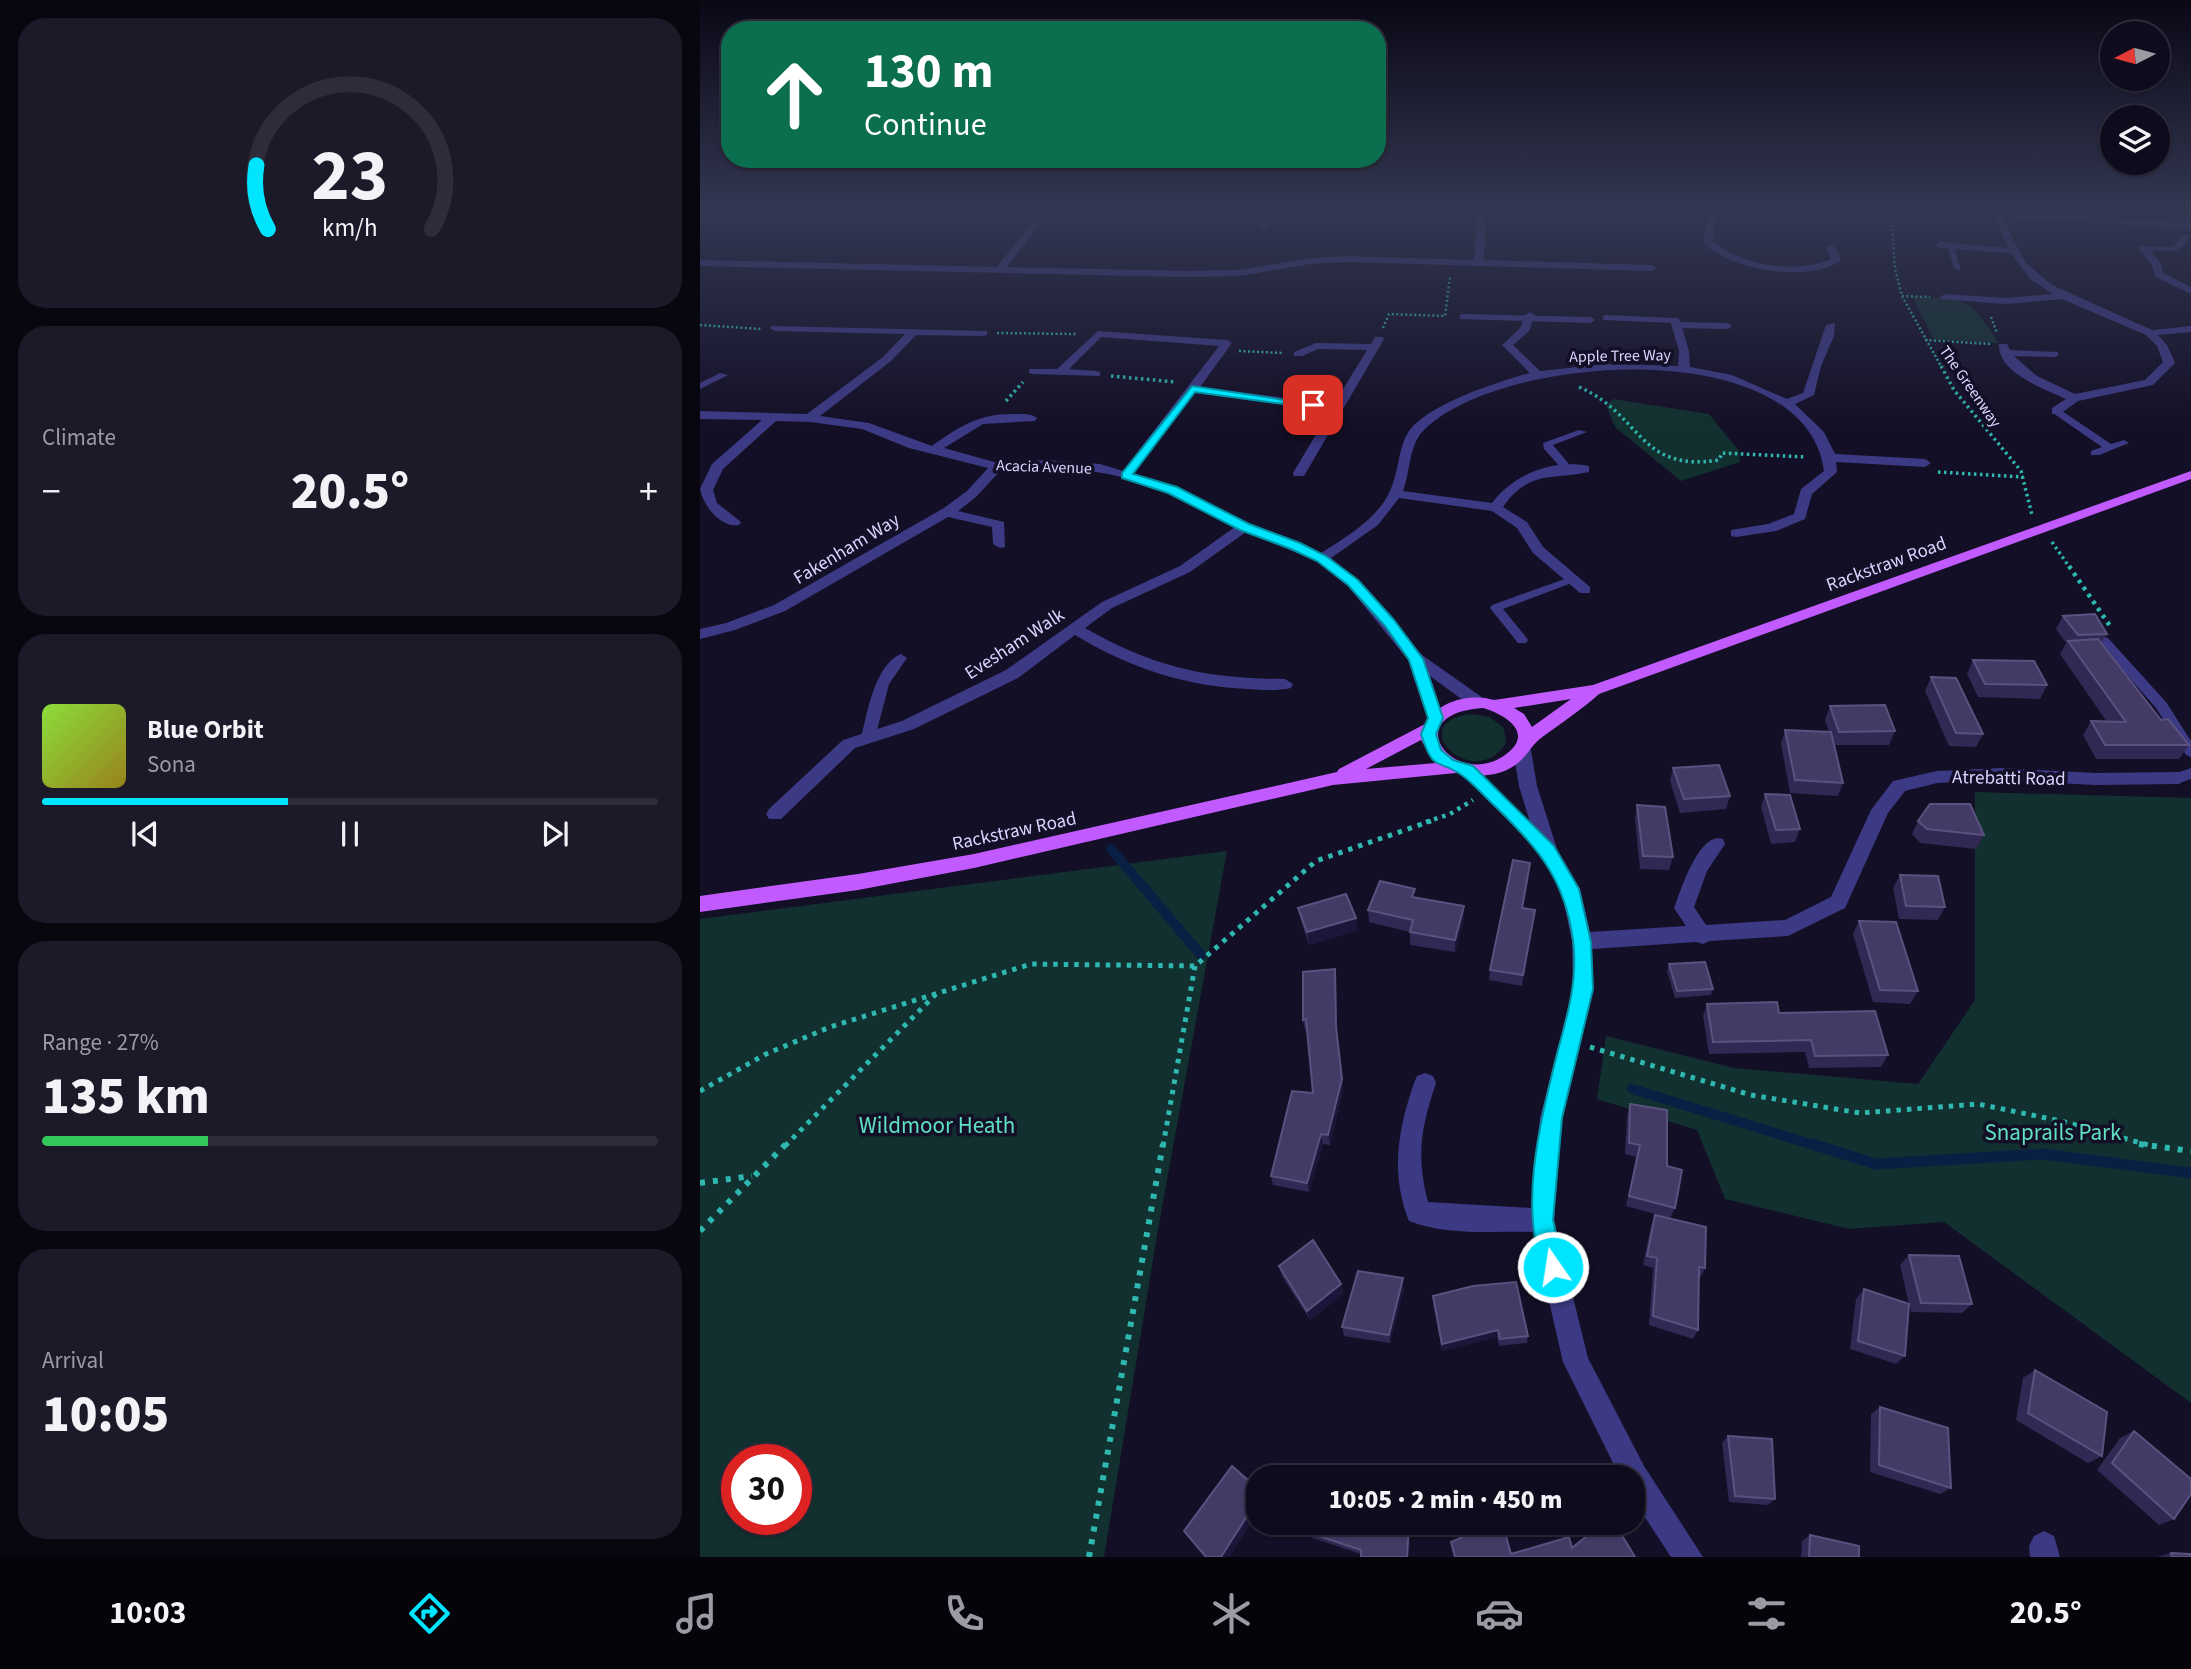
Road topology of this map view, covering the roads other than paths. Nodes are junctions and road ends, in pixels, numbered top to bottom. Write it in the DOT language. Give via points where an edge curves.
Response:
graph roads {
  1 [pos="2042,283"];
  2 [pos="2175,283"];
  3 [pos="2191,291"];
  4 [pos="2065,295"];
  5 [pos="1945,297"];
  6 [pos="1462,317"];
  7 [pos="1530,317"];
  8 [pos="1606,318"];
  9 [pos="1591,320"];
  10 [pos="1676,322"];
  11 [pos="1831,325"];
  12 [pos="1728,326"];
  13 [pos="775,328"];
  14 [pos="2191,329"];
  15 [pos="913,332"];
  16 [pos="983,333"];
  17 [pos="2150,333"];
  18 [pos="1298,354"];
  19 [pos="2054,354"];
  20 [pos="1684,369"];
  21 [pos="1033,371"];
  22 [pos="1060,372"];
  23 [pos="1096,374"];
  24 [pos="723,375"];
  25 [pos="1538,375"];
  26 [pos="700,386"];
  27 [pos="1194,386"];
  28 [pos="2074,398"];
  29 [pos="1786,404"];
  30 [pos="1337,408"];
  31 [pos="2056,411"];
  32 [pos="700,415"];
  33 [pos="773,417"];
  34 [pos="810,418"];
  35 [pos="1031,418"];
  36 [pos="1582,432"];
  37 [pos="2124,443"];
  38 [pos="2110,448"];
  39 [pos="934,450"];
  40 [pos="2095,453"];
  41 [pos="1832,458"];
  42 [pos="996,467"];
  43 [pos="1929,468"];
  44 [pos="1584,469"];
  45 [pos="1569,470"];
  46 [pos="1298,472"];
  47 [pos="1126,475"];
  48 [pos="2191,475"];
  49 [pos="706,477"];
  50 [pos="1396,494"];
  51 [pos="1496,508"];
  52 [pos="950,513"];
  53 [pos="734,522"];
  54 [pos="1245,527"];
  55 [pos="1736,533"];
  56 [pos="1000,544"];
  57 [pos="1322,558"];
  58 [pos="1573,579"];
  59 [pos="1585,590"];
  60 [pos="1076,629"];
  61 [pos="700,634"];
  62 [pos="1522,640"];
  63 [pos="2104,640"];
  64 [pos="901,658"];
  65 [pos="1416,659"];
  66 [pos="1284,684"];
  67 [pos="1595,690"];
  68 [pos="1477,702"];
  69 [pos="1495,705"];
  70 [pos="1432,723"];
  71 [pos="868,738"];
  72 [pos="1524,745"];
  73 [pos="2191,752"];
  74 [pos="1461,769"];
  75 [pos="2185,775"];
  76 [pos="1333,779"];
  77 [pos="775,814"];
  78 [pos="1716,844"];
  79 [pos="1548,850"];
  80 [pos="700,904"];
  81 [pos="1703,936"];
  82 [pos="1582,942"];
  83 [pos="1425,1083"];
  84 [pos="1542,1220"];
  85 [pos="1688,1557"];
  1 -- 4 [label="street"];
  2 -- 3 [label="street"];
  4 -- 5 [label="street" via="1986,305"];
  4 -- 17 [label="street"];
  6 -- 7 [label="lane"];
  7 -- 9 [label="lane"];
  7 -- 25 [label="street" via="1519,336 1507,345"];
  8 -- 10 [label="lane"];
  10 -- 12 [label="lane"];
  10 -- 20 [label="street"];
  11 -- 29 [label="street" via="1808,394"];
  13 -- 15 [label="street"];
  14 -- 17 [label="street"];
  15 -- 16 [label="street"];
  15 -- 34 [label="street" via="887,359"];
  17 -- 28 [label="street" via="2162,345 2169,363 2149,383"];
  18 -- 30 [label="street" via="1315,346 1376,343"];
  19 -- 28 [label="street" via="2004,348 2026,376"];
  20 -- 25 [label="street, Apple Tree Way"];
  20 -- 29 [label="street, Apple Tree Way" via="1713,374"];
  21 -- 22 [label="street"];
  22 -- 23 [label="street"];
  22 -- 27 [label="street" via="1098,334 1227,343"];
  24 -- 26 [label="lane"];
  25 -- 50 [label="street, Apple Tree Way" via="1477,394 1415,432"];
  27 -- 30 [label="street"];
  27 -- 47 [label="street"];
  28 -- 31 [label="street"];
  29 -- 41 [label="street, Apple Tree Way" via="1802,414 1828,443"];
  30 -- 46 [label="street"];
  31 -- 38 [label="lane"];
  32 -- 33 [label="street, Acacia Avenue"];
  33 -- 34 [label="street, Acacia Avenue"];
  33 -- 49 [label="street"];
  34 -- 39 [label="street, Acacia Avenue" via="865,426"];
  35 -- 39 [label="street" via="993,416 975,421"];
  36 -- 45 [label="lane" via="1548,443"];
  37 -- 38 [label="lane"];
  38 -- 40 [label="lane"];
  39 -- 42 [label="street, Acacia Avenue"];
  41 -- 43 [label="street"];
  41 -- 55 [label="street" via="1831,472 1806,492 1800,516 1771,528"];
  42 -- 47 [label="street, Acacia Avenue" via="1069,465"];
  42 -- 52 [label="street, Fakenham Way" via="978,490"];
  44 -- 45 [label="street"];
  45 -- 51 [label="street" via="1524,478 1508,488"];
  47 -- 54 [label="street, Acacia Avenue" via="1172,490"];
  48 -- 67 [label="main road, Rackstraw Road"];
  49 -- 53 [label="street" via="711,505"];
  50 -- 51 [label="street"];
  50 -- 57 [label="street, Apple Tree Way" via="1363,533"];
  51 -- 58 [label="street" via="1522,525 1538,551"];
  52 -- 56 [label="street" via="999,525"];
  52 -- 61 [label="street, Fakenham Way" via="892,541 779,611"];
  54 -- 57 [label="street, Acacia Avenue"];
  54 -- 60 [label="street, Evesham Walk" via="1185,569 1107,605"];
  57 -- 65 [label="street, Acacia Avenue" via="1353,583"];
  58 -- 59 [label="street"];
  58 -- 62 [label="lane" via="1496,608"];
  60 -- 66 [label="street" via="1116,654 1193,680"];
  60 -- 71 [label="street, Evesham Walk" via="1012,674 957,703"];
  63 -- 73 [label="lane" via="2161,705"];
  64 -- 71 [label="lane" via="891,666 883,685"];
  65 -- 68 [label="street, Acacia Avenue"];
  65 -- 70 [label="street, Acacia Avenue"];
  67 -- 69 [label="main road, Rackstraw Road"];
  67 -- 72 [label="main road, Rackstraw Road"];
  68 -- 69 [label="main road"];
  68 -- 70 [label="main road" via="1453,706"];
  69 -- 72 [label="main road" via="1520,722"];
  70 -- 74 [label="main road" via="1429,741 1435,753"];
  70 -- 76 [label="main road, Rackstraw Road" via="1382,756"];
  71 -- 77 [label="street, Evesham Walk" via="849,744"];
  72 -- 74 [label="main road" via="1514,760 1500,767"];
  72 -- 79 [label="street" via="1528,786"];
  74 -- 76 [label="main road, Rackstraw Road"];
  74 -- 79 [label="street"];
  75 -- 81 [label="street, Atrebatti Road" via="2096,779 1937,776 1899,786 1880,810 1838,902 1788,928"];
  76 -- 80 [label="main road, Rackstraw Road" via="974,861"];
  78 -- 81 [label="street" via="1699,868 1684,908"];
  79 -- 82 [label="street" via="1570,889"];
  81 -- 82 [label="street, Atrebatti Road"];
  82 -- 84 [label="street" via="1583,989 1551,1118"];
  83 -- 84 [label="street" via="1407,1134 1406,1159 1418,1212"];
  84 -- 85 [label="street" via="1576,1362 1634,1476"];
}
